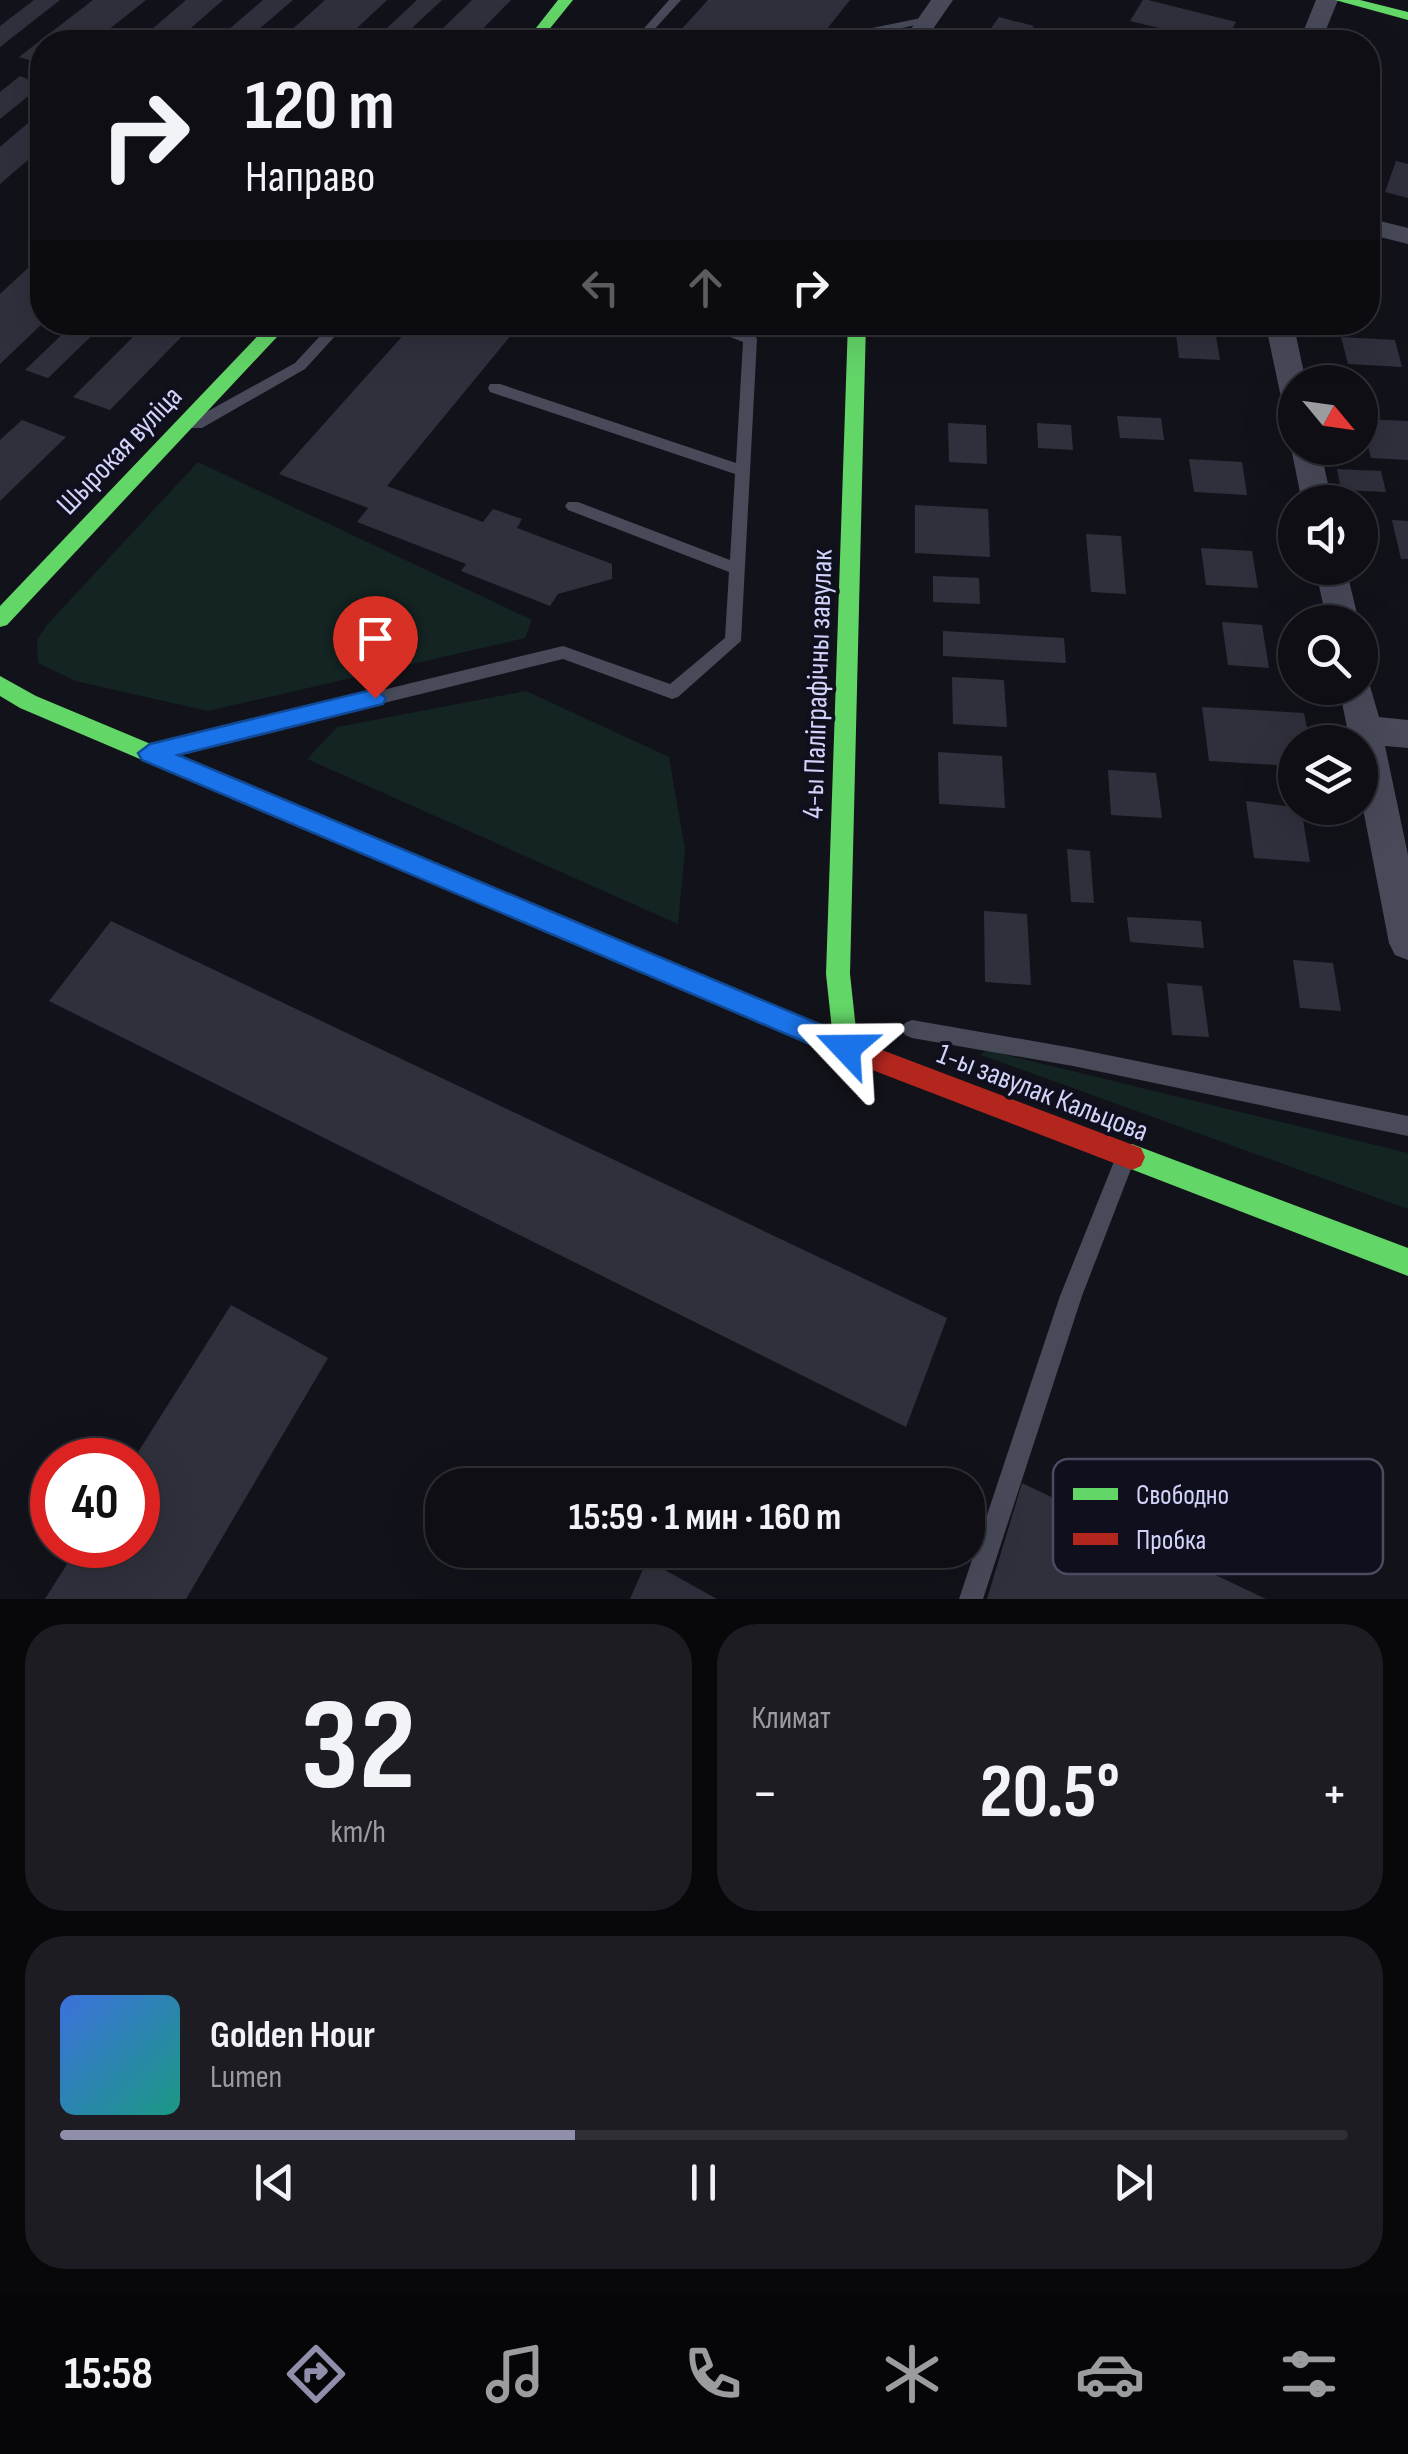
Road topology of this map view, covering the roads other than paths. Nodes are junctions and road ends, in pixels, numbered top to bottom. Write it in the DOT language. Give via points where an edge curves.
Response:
graph roads {
  1 [pos="566,0"];
  2 [pos="676,0"];
  3 [pos="942,0"];
  4 [pos="1327,0"];
  5 [pos="1342,0"];
  6 [pos="1408,16"];
  7 [pos="926,20"];
  8 [pos="542,30"];
  9 [pos="648,30"];
  10 [pos="877,30"];
  11 [pos="920,30"];
  12 [pos="1315,30"];
  13 [pos="1380,229"];
  14 [pos="1408,236"];
  15 [pos="270,335"];
  16 [pos="330,335"];
  17 [pos="738,335"];
  18 [pos="857,335"];
  19 [pos="1283,335"];
  20 [pos="1289,365"];
  21 [pos="494,388"];
  22 [pos="170,439"];
  23 [pos="742,471"];
  24 [pos="573,506"];
  25 [pos="737,569"];
  26 [pos="0,619"];
  27 [pos="0,685"];
  28 [pos="1378,731"];
  29 [pos="1408,734"];
  30 [pos="150,753"];
  31 [pos="1378,795"];
  32 [pos="1408,944"];
  33 [pos="912,1029"];
  34 [pos="846,1048"];
  35 [pos="1408,1126"];
  36 [pos="1126,1156"];
  37 [pos="1408,1262"];
  38 [pos="971,1599"];
  1 -- 8 [label="street"];
  2 -- 9 [label="lane"];
  3 -- 7 [label="street"];
  4 -- 12 [label="street"];
  5 -- 6 [label="street"];
  7 -- 10 [label="lane"];
  7 -- 11 [label="street"];
  13 -- 14 [label="street"];
  15 -- 22 [label="street, Шырокая вуліца"];
  16 -- 22 [label="lane" via="300,366"];
  17 -- 23 [label="lane" via="750,339"];
  18 -- 34 [label="street, 4-ы Паліграфічны завулак" via="838,974"];
  19 -- 20 [label="street"];
  21 -- 23 [label="lane"];
  22 -- 26 [label="street, Шырокая вуліца"];
  23 -- 25 [label="lane"];
  24 -- 25 [label="lane"];
  25 -- 30 [label="lane" via="733,641 672,692 563,652"];
  27 -- 30 [label="street, 1-ы завулак Кальцова"];
  28 -- 29 [label="street"];
  30 -- 34 [label="street, 1-ы завулак Кальцова"];
  31 -- 32 [label="street"];
  33 -- 35 [label="lane"];
  34 -- 36 [label="street, 1-ы завулак Кальцова"];
  36 -- 37 [label="street, 1-ы завулак Кальцова"];
  36 -- 38 [label="lane" via="1065,1314"];
}
